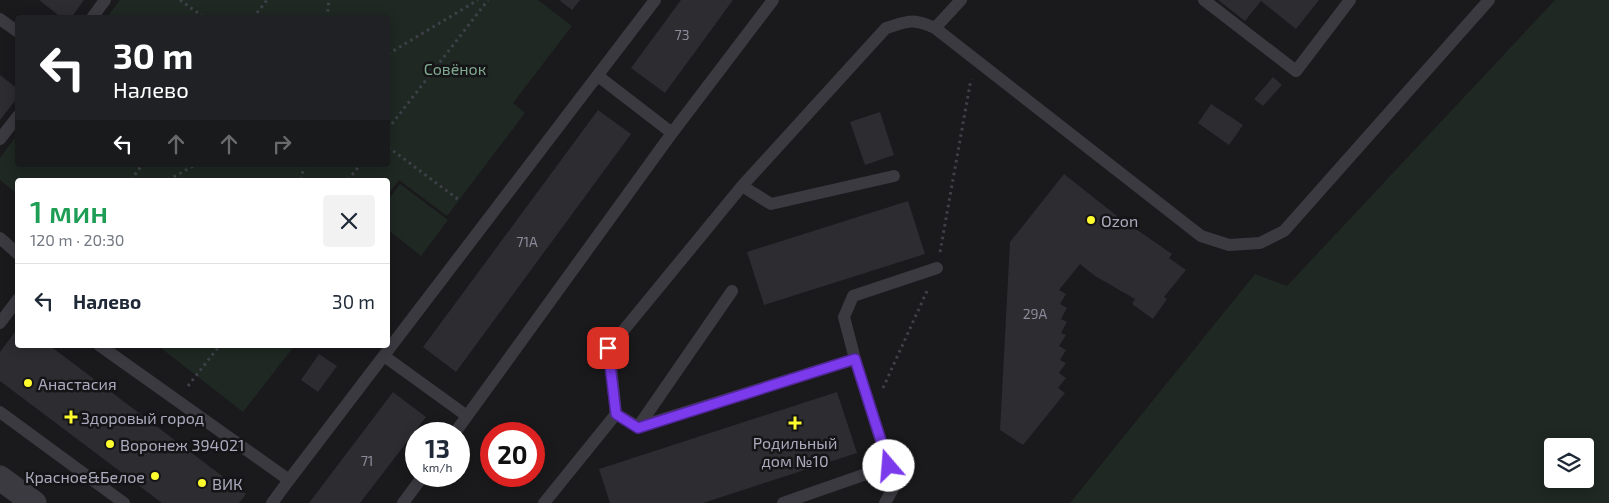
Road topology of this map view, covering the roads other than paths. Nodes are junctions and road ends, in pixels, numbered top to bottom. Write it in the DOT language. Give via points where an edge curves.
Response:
graph roads {
  1 [pos="105,0"];
  2 [pos="655,0"];
  3 [pos="773,0"];
  4 [pos="961,0"];
  5 [pos="1204,0"];
  6 [pos="1350,0"];
  7 [pos="1489,0"];
  8 [pos="94,15"];
  9 [pos="0,19"];
  10 [pos="935,28"];
  11 [pos="15,30"];
  12 [pos="598,76"];
  13 [pos="15,120"];
  14 [pos="672,133"];
  15 [pos="0,139"];
  16 [pos="894,176"];
  17 [pos="742,186"];
  18 [pos="0,238"];
  19 [pos="15,251"];
  20 [pos="937,268"];
  21 [pos="732,291"];
  22 [pos="15,303"];
  23 [pos="0,323"];
  24 [pos="103,348"];
  25 [pos="384,356"];
  26 [pos="855,359"];
  27 [pos="0,412"];
  28 [pos="616,414"];
  29 [pos="467,416"];
  30 [pos="463,422"];
  31 [pos="638,428"];
  32 [pos="889,466"];
  33 [pos="0,478"];
  34 [pos="289,480"];
  35 [pos="415,487"];
  36 [pos="34,503"];
  37 [pos="124,503"];
  38 [pos="272,503"];
  39 [pos="403,503"];
  40 [pos="544,503"];
  41 [pos="783,503"];
  42 [pos="885,503"];
  1 -- 8 [label="lane"];
  2 -- 12 [label="lane"];
  3 -- 14 [label="lane"];
  4 -- 10 [label="lane"];
  5 -- 6 [label="lane" via="1296,71"];
  7 -- 10 [label="lane" via="1284,231 1260,243 1229,245 1201,236"];
  9 -- 11 [label="lane"];
  10 -- 17 [label="lane" via="912,21 886,28"];
  12 -- 14 [label="lane"];
  12 -- 25 [label="lane"];
  13 -- 15 [label="lane"];
  14 -- 29 [label="lane"];
  16 -- 17 [label="lane" via="771,204"];
  17 -- 28 [label="lane" via="608,348"];
  18 -- 19 [label="lane"];
  20 -- 26 [label="lane" via="853,296 844,317"];
  21 -- 31 [label="lane"];
  22 -- 23 [label="lane"];
  24 -- 34 [label="lane"];
  25 -- 29 [label="lane"];
  25 -- 34 [label="lane"];
  26 -- 31 [label="lane"];
  26 -- 32 [label="lane"];
  27 -- 37 [label="lane"];
  28 -- 31 [label="lane"];
  28 -- 40 [label="lane"];
  29 -- 30 [label="lane"];
  32 -- 41 [label="lane"];
  32 -- 42 [label="lane" via="895,485"];
  33 -- 36 [label="street"];
  34 -- 38 [label="lane"];
  35 -- 39 [label="lane"];
}
